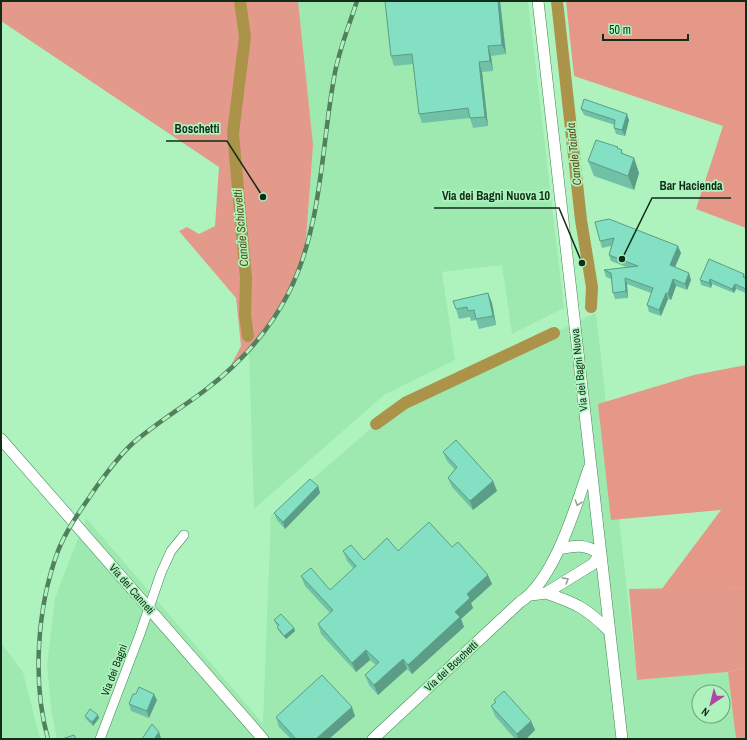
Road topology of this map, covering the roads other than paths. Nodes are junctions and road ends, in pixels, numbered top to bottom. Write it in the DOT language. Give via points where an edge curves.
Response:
graph roads {
  1 [pos="538,1"];
  2 [pos="1,439"];
  3 [pos="590,466"];
  4 [pos="184,535"];
  5 [pos="559,549"];
  6 [pos="600,554"];
  7 [pos="546,593"];
  8 [pos="531,595"];
  9 [pos="148,609"];
  10 [pos="609,631"];
  11 [pos="100,739"];
  12 [pos="263,739"];
  13 [pos="373,739"];
  14 [pos="622,739"];
  1 -- 3 [label="street, Via dei Bagni Nuova"];
  2 -- 9 [label="street, Via dei Canneti"];
  3 -- 5 [label="street, Via dei Boschetti, one-way"];
  3 -- 6 [label="street, Via dei Bagni Nuova"];
  4 -- 9 [label="street, Via dei Bagni" via="171,551"];
  5 -- 6 [label="street" via="580,545 590,547"];
  5 -- 8 [label="street, Via dei Boschetti"];
  7 -- 6 [label="street, Via dei Boschetti, one-way" via="593,564"];
  6 -- 10 [label="street, Via dei Bagni Nuova"];
  7 -- 8 [label="street, Via dei Boschetti"];
  7 -- 10 [label="street, Via dei Boschetti" via="575,603 593,615"];
  8 -- 13 [label="street, Via dei Boschetti" via="520,602"];
  9 -- 11 [label="street, Via dei Bagni"];
  9 -- 12 [label="street, Via dei Canneti"];
  10 -- 14 [label="street, Via dei Bagni Nuova"];
}
